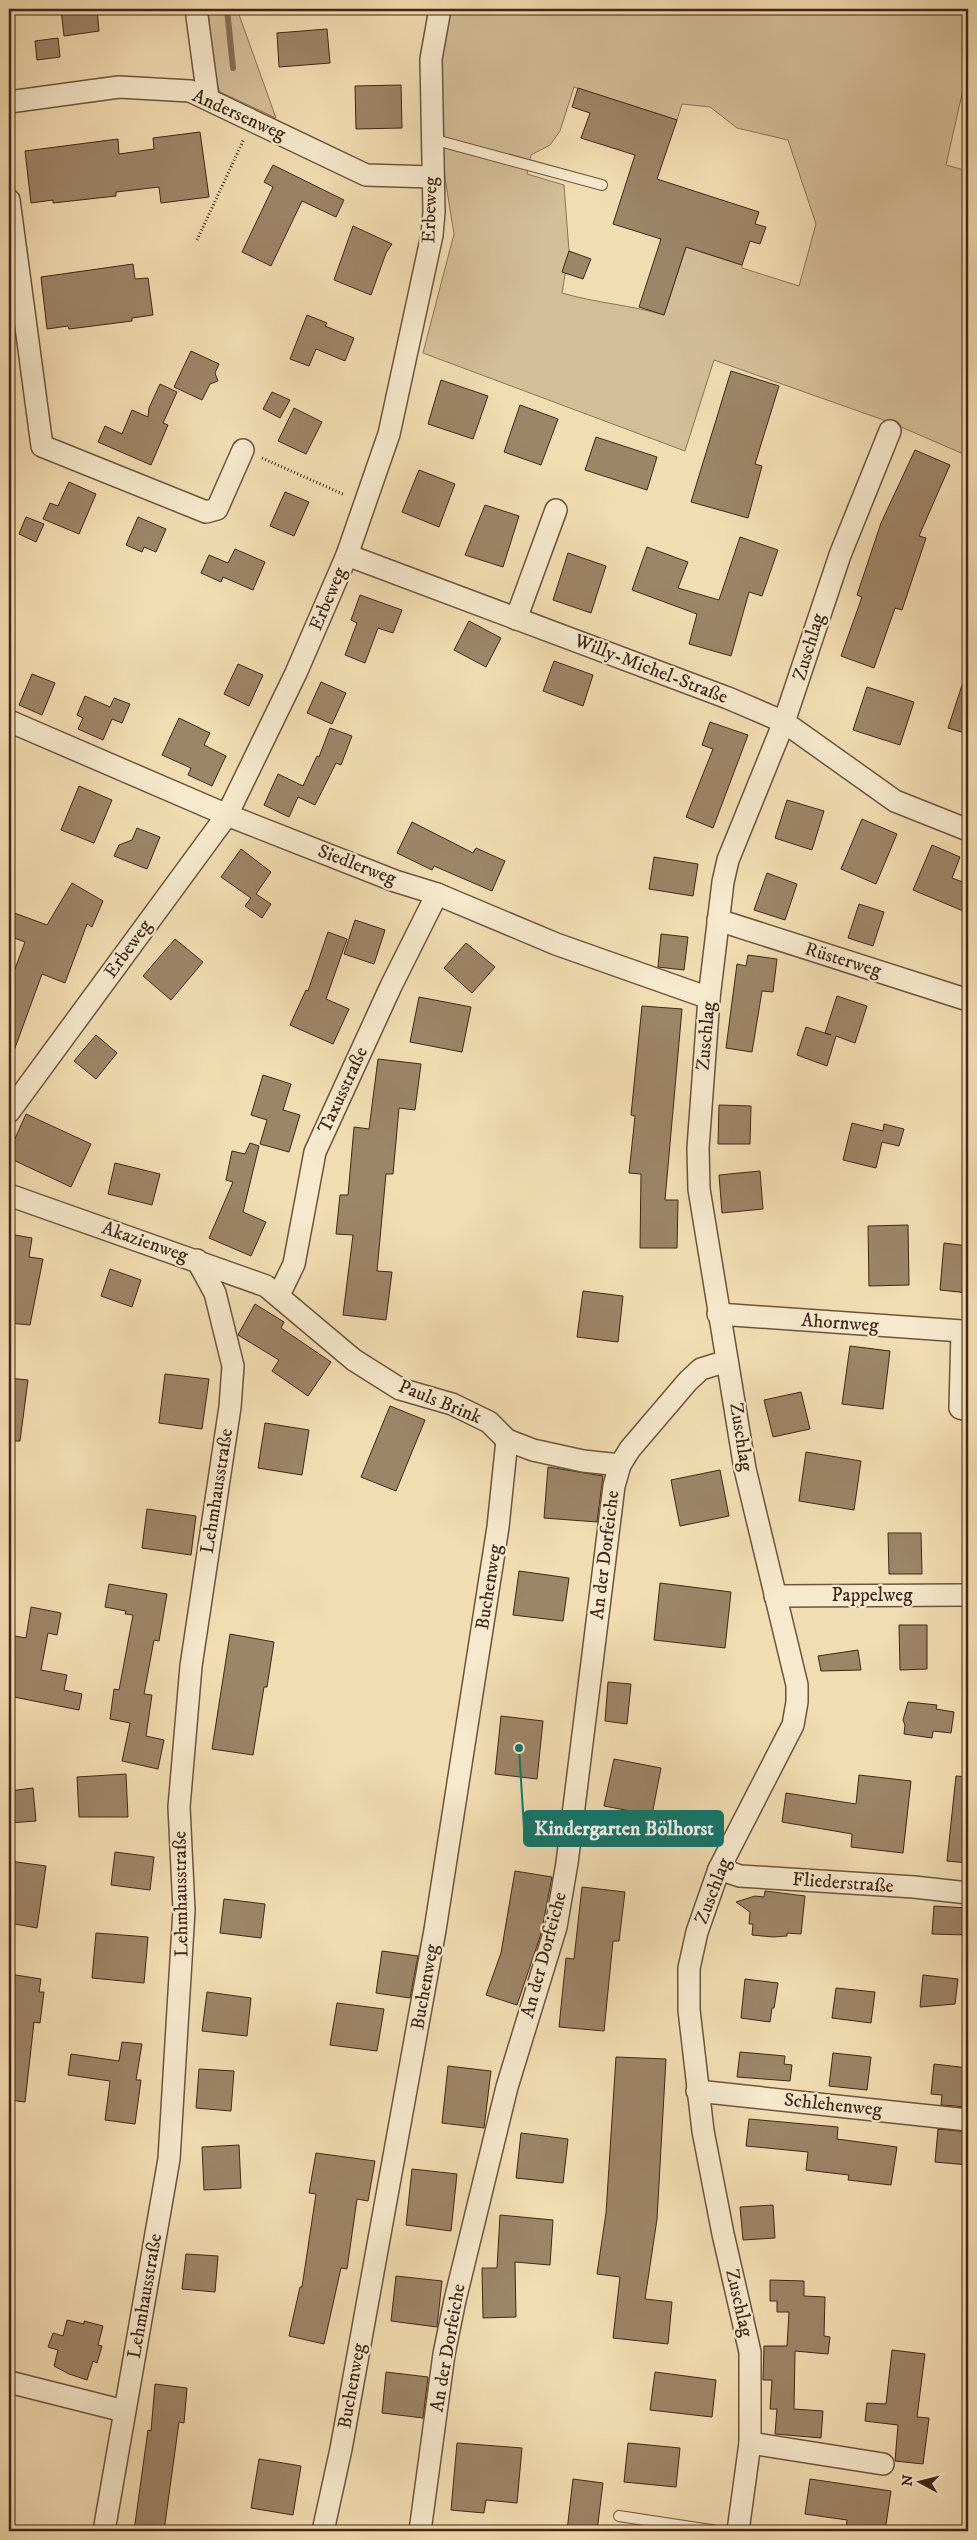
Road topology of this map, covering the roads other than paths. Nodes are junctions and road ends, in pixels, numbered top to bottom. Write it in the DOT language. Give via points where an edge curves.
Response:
graph roads {
  1 [pos="196,9"];
  2 [pos="440,9"];
  3 [pos="208,98"];
  4 [pos="9,102"];
  5 [pos="432,139"];
  6 [pos="432,177"];
  7 [pos="602,185"];
  8 [pos="9,200"];
  9 [pos="14,284"];
  10 [pos="890,431"];
  11 [pos="243,450"];
  12 [pos="556,510"];
  13 [pos="347,555"];
  14 [pos="516,619"];
  15 [pos="9,721"];
  16 [pos="784,722"];
  17 [pos="227,814"];
  18 [pos="968,830"];
  19 [pos="437,894"];
  20 [pos="718,920"];
  21 [pos="710,998"];
  22 [pos="968,1000"];
  23 [pos="9,1112"];
  24 [pos="9,1195"];
  25 [pos="197,1260"];
  26 [pos="279,1295"];
  27 [pos="718,1314"];
  28 [pos="965,1331"];
  29 [pos="727,1361"];
  30 [pos="968,1410"];
  31 [pos="507,1440"];
  32 [pos="620,1465"];
  33 [pos="968,1595"];
  34 [pos="775,1596"];
  35 [pos="719,1870"];
  36 [pos="968,1893"];
  37 [pos="697,2091"];
  38 [pos="968,2120"];
  39 [pos="9,2382"];
  40 [pos="124,2411"];
  41 [pos="750,2443"];
  42 [pos="883,2464"];
  43 [pos="619,2516"];
  44 [pos="104,2531"];
  45 [pos="323,2531"];
  46 [pos="420,2531"];
  47 [pos="717,2531"];
  48 [pos="738,2531"];
  1 -- 3 [label="street"];
  2 -- 5 [label="street, Erbeweg" via="431,59"];
  3 -- 4 [label="street, Andersenweg" via="190,91 119,87"];
  3 -- 6 [label="street, Andersenweg" via="366,175"];
  5 -- 6 [label="street, Erbeweg"];
  5 -- 7 [label="lane"];
  6 -- 13 [label="street, Erbeweg" via="432,235 389,434"];
  8 -- 9 [label="street"];
  9 -- 11 [label="street" via="42,446 206,512 217,509"];
  10 -- 16 [label="street, Zuschlag" via="840,555"];
  12 -- 14 [label="street"];
  13 -- 14 [label="street, Willy-Michel-Straße"];
  13 -- 17 [label="street, Erbeweg" via="296,673"];
  14 -- 16 [label="street, Willy-Michel-Straße"];
  15 -- 17 [label="street, Siedlerweg"];
  16 -- 18 [label="street" via="895,801"];
  16 -- 20 [label="street, Zuschlag" via="735,841 723,882"];
  17 -- 19 [label="street, Siedlerweg" via="395,881"];
  17 -- 23 [label="street, Erbeweg"];
  19 -- 21 [label="street, Siedlerweg" via="556,944"];
  19 -- 26 [label="street, Taxusstraße" via="315,1152 294,1264"];
  20 -- 21 [label="street, Zuschlag"];
  20 -- 22 [label="street, Rüsterweg"];
  21 -- 27 [label="street, Zuschlag" via="698,1148 699,1189"];
  24 -- 25 [label="street, Akazienweg"];
  25 -- 26 [label="street, Akazienweg" via="266,1286"];
  25 -- 40 [label="street, Lehmhausstraße" via="215,1293 233,1366 230,1407 189,1685 180,1807 184,1910 169,2160"];
  26 -- 31 [label="street, Pauls Brink" via="362,1364 400,1389 452,1404 489,1422"];
  27 -- 28 [label="street, Ahornweg"];
  27 -- 29 [label="street, Zuschlag"];
  28 -- 30 [label="street, Ahornweg" via="960,1408"];
  29 -- 32 [label="street, An der Dorfeiche" via="701,1369 688,1381"];
  29 -- 34 [label="street, Zuschlag" via="745,1469"];
  31 -- 32 [label="street, Pauls Brink" via="533,1450"];
  31 -- 45 [label="street, Buchenweg" via="498,1527 435,1930 341,2449"];
  32 -- 46 [label="street, An der Dorfeiche" via="614,1486 567,1863 556,1927 507,2088 455,2300 444,2354"];
  33 -- 34 [label="street, Pappelweg"];
  34 -- 35 [label="street, Zuschlag" via="797,1685 793,1725"];
  35 -- 36 [label="street, Fliederstraße" via="740,1876"];
  35 -- 37 [label="street, Zuschlag" via="697,1932 689,1968 689,2010"];
  37 -- 38 [label="street, Schlehenweg"];
  37 -- 41 [label="street, Zuschlag" via="723,2234 750,2352"];
  39 -- 40 [label="street"];
  40 -- 44 [label="street, Lehmhausstraße"];
  41 -- 42 [label="street"];
  41 -- 48 [label="street, Zuschlag"];
  43 -- 47 [label="lane"];
}
